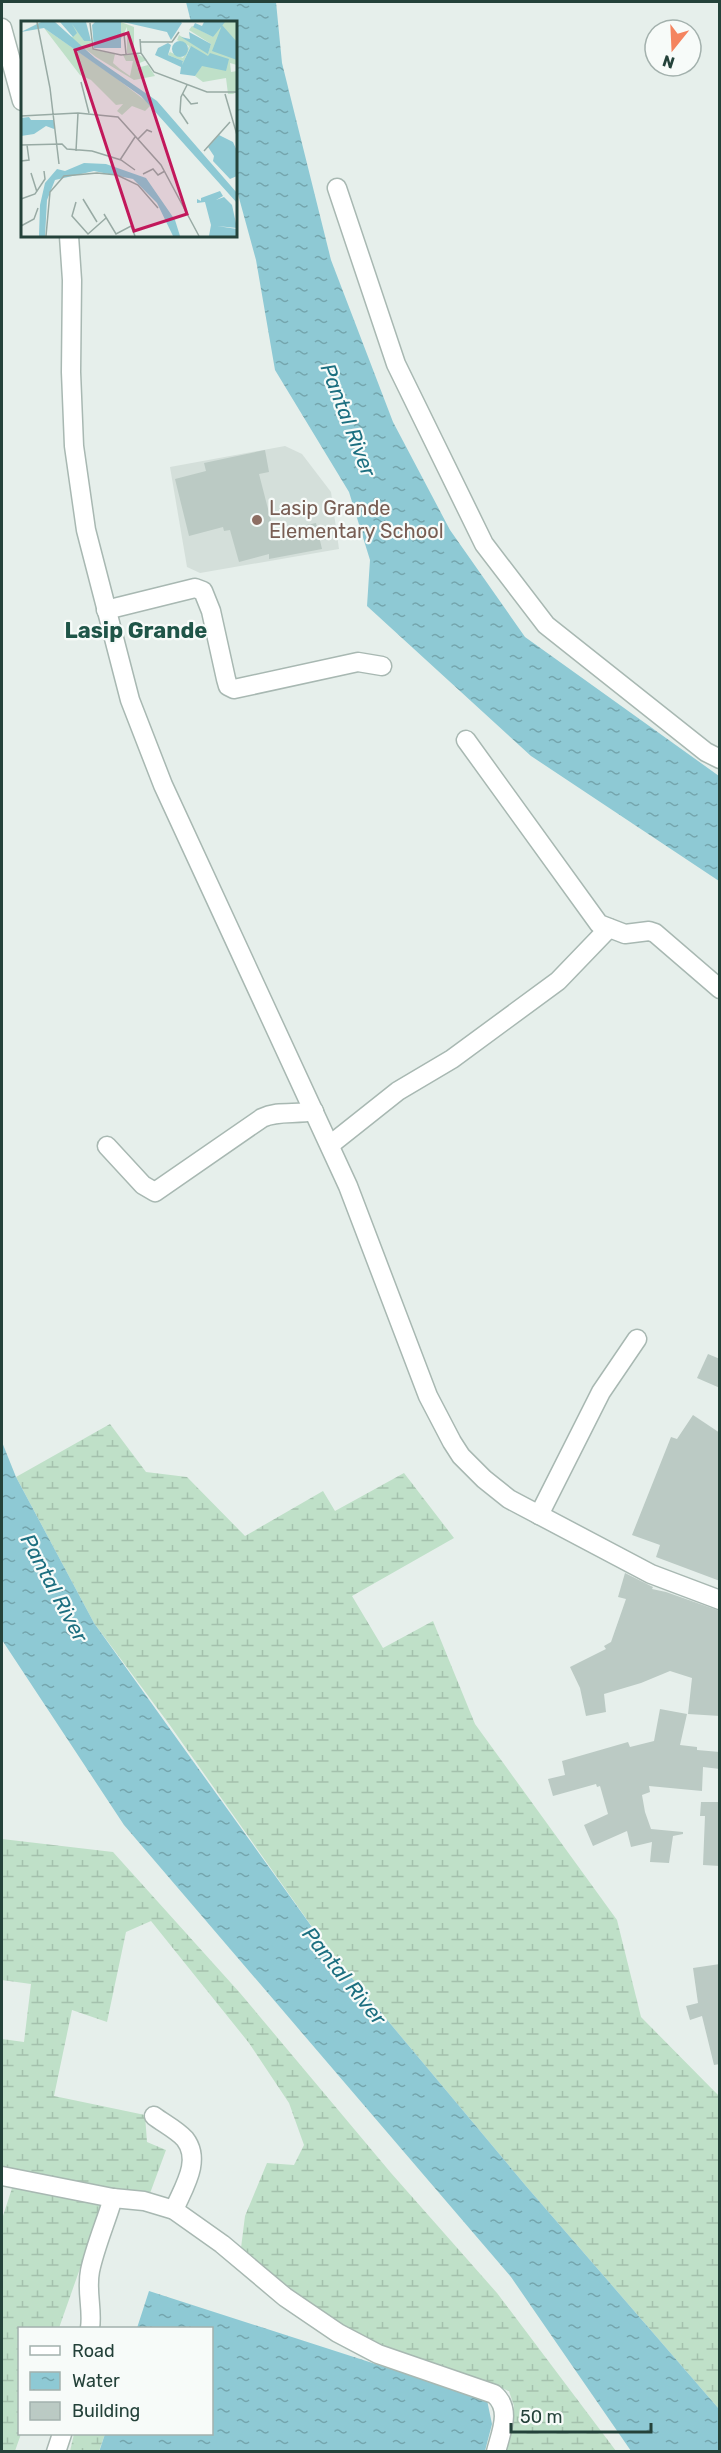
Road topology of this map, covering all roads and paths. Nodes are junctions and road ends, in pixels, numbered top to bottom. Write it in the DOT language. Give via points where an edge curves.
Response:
graph roads {
  1 [pos="2,28"];
  2 [pos="21,97"];
  3 [pos="337,188"];
  4 [pos="69,237"];
  5 [pos="106,610"];
  6 [pos="382,666"];
  7 [pos="466,740"];
  8 [pos="720,759"];
  9 [pos="609,928"];
  10 [pos="720,989"];
  11 [pos="314,1111"];
  12 [pos="330,1145"];
  13 [pos="107,1146"];
  14 [pos="637,1339"];
  15 [pos="538,1515"];
  16 [pos="720,1600"];
  17 [pos="154,2116"];
  18 [pos="2,2176"];
  19 [pos="113,2198"];
  20 [pos="174,2210"];
  21 [pos="90,2327"];
  22 [pos="61,2435"];
  23 [pos="56,2451"];
  24 [pos="496,2451"];
  1 -- 2 [label="street"];
  3 -- 8 [label="street" via="396,364 484,544 546,626"];
  4 -- 5 [label="street" via="74,446 87,530"];
  5 -- 6 [label="street" via="195,588 203,591 228,686 234,689 358,662"];
  5 -- 11 [label="street" via="148,751"];
  7 -- 9 [label="street" via="599,924"];
  9 -- 10 [label="street" via="625,934 655,933"];
  9 -- 12 [label="street" via="558,981 452,1059 398,1091"];
  11 -- 12 [label="street"];
  11 -- 13 [label="street" via="272,1112 154,1192"];
  12 -- 15 [label="street" via="428,1396 452,1442 496,1489"];
  14 -- 15 [label="street" via="601,1392"];
  15 -- 16 [label="street" via="651,1575"];
  17 -- 20 [label="street" via="184,2138 191,2151 193,2162"];
  18 -- 19 [label="street"];
  19 -- 20 [label="street" via="144,2200"];
  19 -- 21 [label="street" via="90,2272"];
  20 -- 24 [label="street" via="338,2333 378,2354 494,2394 504,2406"];
  22 -- 23 [label="street"];
}
